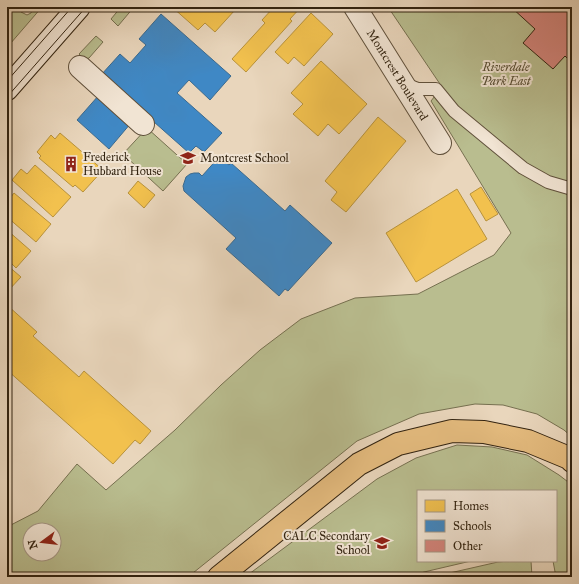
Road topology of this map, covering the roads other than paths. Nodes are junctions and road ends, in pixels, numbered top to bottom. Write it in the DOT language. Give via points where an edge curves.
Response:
graph roads {
  1 [pos="79,7"];
  2 [pos="355,7"];
  3 [pos="80,67"];
  4 [pos="402,82"];
  5 [pos="7,89"];
  6 [pos="144,124"];
  7 [pos="440,143"];
  8 [pos="572,189"];
  9 [pos="572,461"];
  10 [pos="219,577"];
  1 -- 5 [label="street"];
  2 -- 4 [label="street, Montcrest Boulevard"];
  3 -- 6 [label="street"];
  4 -- 7 [label="street, Montcrest Boulevard"];
  4 -- 8 [label="lane" via="418,89 436,89 454,110 523,168 548,182"];
  9 -- 10 [label="highway" via="528,441 484,432 452,431 398,444 359,464"];
}
